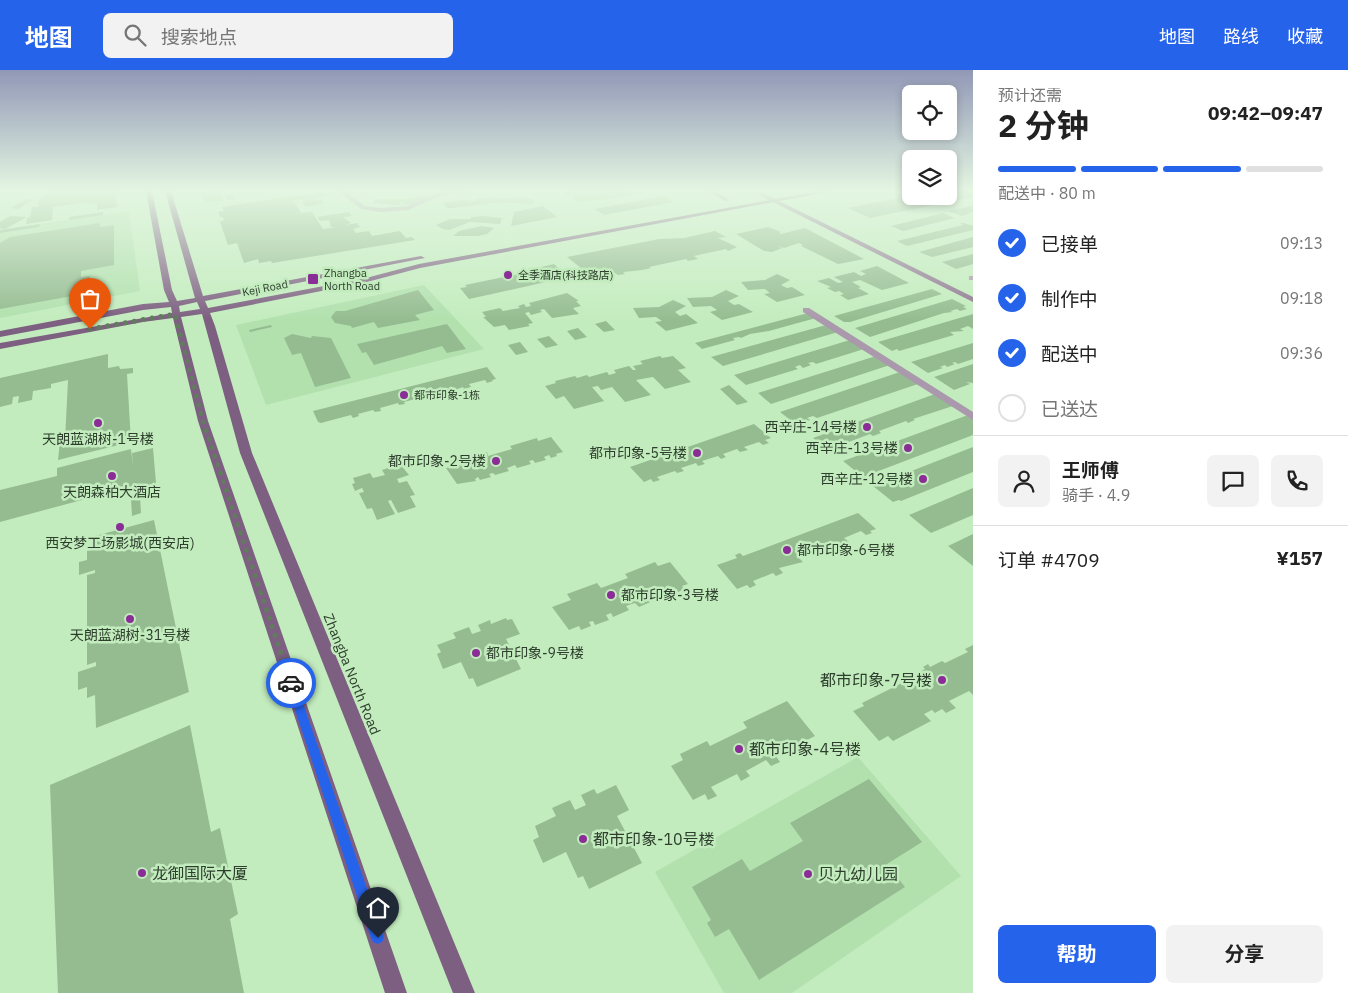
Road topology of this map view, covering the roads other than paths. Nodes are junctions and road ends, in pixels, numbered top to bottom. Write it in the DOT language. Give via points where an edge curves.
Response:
graph roads {
  1 [pos="157,234"];
  2 [pos="181,234"];
  3 [pos="550,234"];
  4 [pos="580,234"];
  5 [pos="846,234"];
  6 [pos="853,234"];
  7 [pos="973,294"];
  8 [pos="973,300"];
  9 [pos="203,305"];
  10 [pos="174,309"];
  11 [pos="806,310"];
  12 [pos="0,334"];
  13 [pos="0,346"];
  14 [pos="973,417"];
  15 [pos="396,993"];
  16 [pos="464,993"];
  1 -- 10 [label="main road"];
  2 -- 9 [label="main road, Zhangba North Road"];
  3 -- 9 [label="main road, Keji Road"];
  4 -- 9 [label="main road, Keji Road" via="419,266 367,280"];
  5 -- 8 [label="street"];
  6 -- 7 [label="street"];
  9 -- 10 [label="main road"];
  9 -- 10 [label="main road, Keji Road"];
  9 -- 16 [label="main road, Zhangba North Road" via="246,453"];
  10 -- 12 [label="main road" via="143,307"];
  10 -- 13 [label="main road"];
  10 -- 15 [label="main road" via="203,421"];
  11 -- 14 [label="street"];
}
